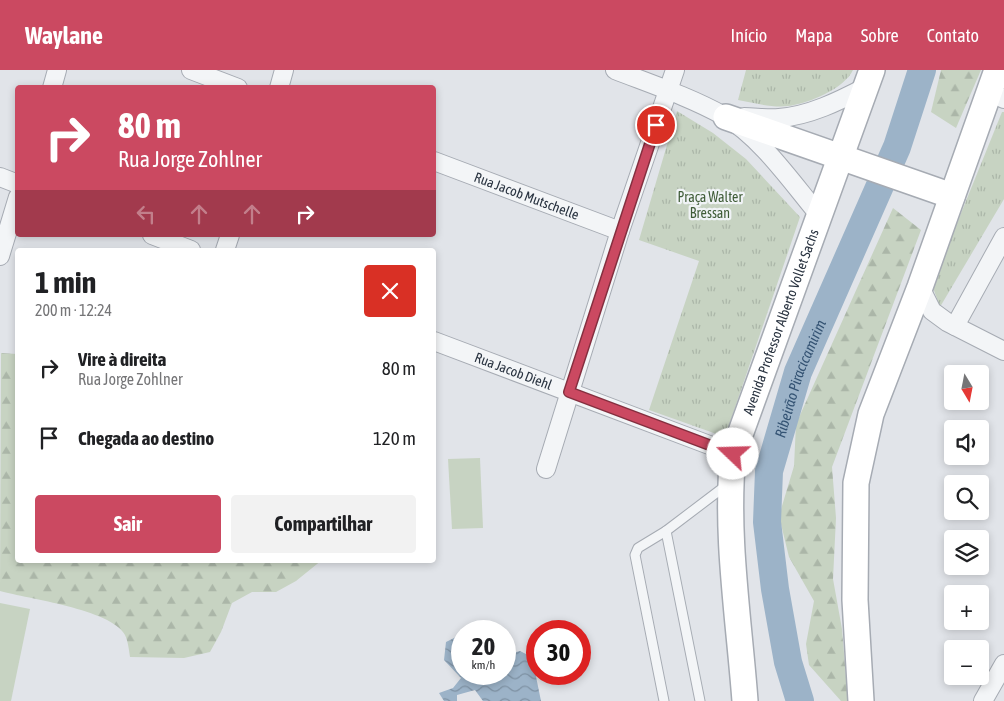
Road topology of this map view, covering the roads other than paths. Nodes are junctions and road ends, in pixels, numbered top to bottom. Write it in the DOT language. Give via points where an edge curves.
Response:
graph roads {
  1 [pos="57,70"];
  2 [pos="191,70"];
  3 [pos="284,70"];
  4 [pos="615,70"];
  5 [pos="675,70"];
  6 [pos="869,79"];
  7 [pos="53,85"];
  8 [pos="230,85"];
  9 [pos="280,85"];
  10 [pos="997,87"];
  11 [pos="668,90"];
  12 [pos="726,117"];
  13 [pos="840,156"];
  14 [pos="436,162"];
  15 [pos="0,177"];
  16 [pos="15,183"];
  17 [pos="952,196"];
  18 [pos="15,207"];
  19 [pos="820,216"];
  20 [pos="620,231"];
  21 [pos="157,237"];
  22 [pos="1004,238"];
  23 [pos="186,248"];
  24 [pos="0,256"];
  25 [pos="920,287"];
  26 [pos="955,326"];
  27 [pos="436,342"];
  28 [pos="1004,351"];
  29 [pos="569,392"];
  30 [pos="733,454"];
  31 [pos="546,468"];
  32 [pos="730,482"];
  33 [pos="666,531"];
  34 [pos="1004,664"];
  35 [pos="664,701"];
  36 [pos="700,701"];
  37 [pos="745,701"];
  38 [pos="861,701"];
  39 [pos="983,701"];
  1 -- 7 [label="street"];
  2 -- 8 [label="street"];
  3 -- 9 [label="street"];
  4 -- 11 [label="street"];
  5 -- 11 [label="street"];
  6 -- 12 [label="street" via="839,101 804,114 779,118"];
  6 -- 13 [label="main road, Avenida Professor Alberto Vollet Sachs"];
  10 -- 17 [label="main road"];
  11 -- 12 [label="street"];
  11 -- 20 [label="street"];
  12 -- 13 [label="main road"];
  12 -- 19 [label="street" via="781,168"];
  13 -- 17 [label="main road"];
  13 -- 19 [label="main road, Avenida Professor Alberto Vollet Sachs"];
  14 -- 20 [label="street, Rua Jacob Mutschelle"];
  15 -- 16 [label="street"];
  17 -- 25 [label="main road"];
  18 -- 24 [label="street"];
  19 -- 30 [label="main road, Avenida Professor Alberto Vollet Sachs"];
  20 -- 29 [label="street"];
  21 -- 23 [label="street"];
  22 -- 26 [label="street"];
  25 -- 26 [label="street" via="932,311"];
  25 -- 38 [label="main road" via="871,414 856,483 855,600"];
  26 -- 28 [label="street"];
  27 -- 29 [label="street, Rua Jacob Diehl"];
  29 -- 30 [label="street, Rua Jacob Diehl"];
  29 -- 31 [label="street"];
  30 -- 32 [label="main road, Avenida Professor Alberto Vollet Sachs"];
  32 -- 33 [label="lane"];
  32 -- 37 [label="main road, Avenida Professor Alberto Vollet Sachs"];
  33 -- 35 [label="lane" via="638,548 635,555"];
  33 -- 36 [label="lane"];
  34 -- 39 [label="street"];
}
